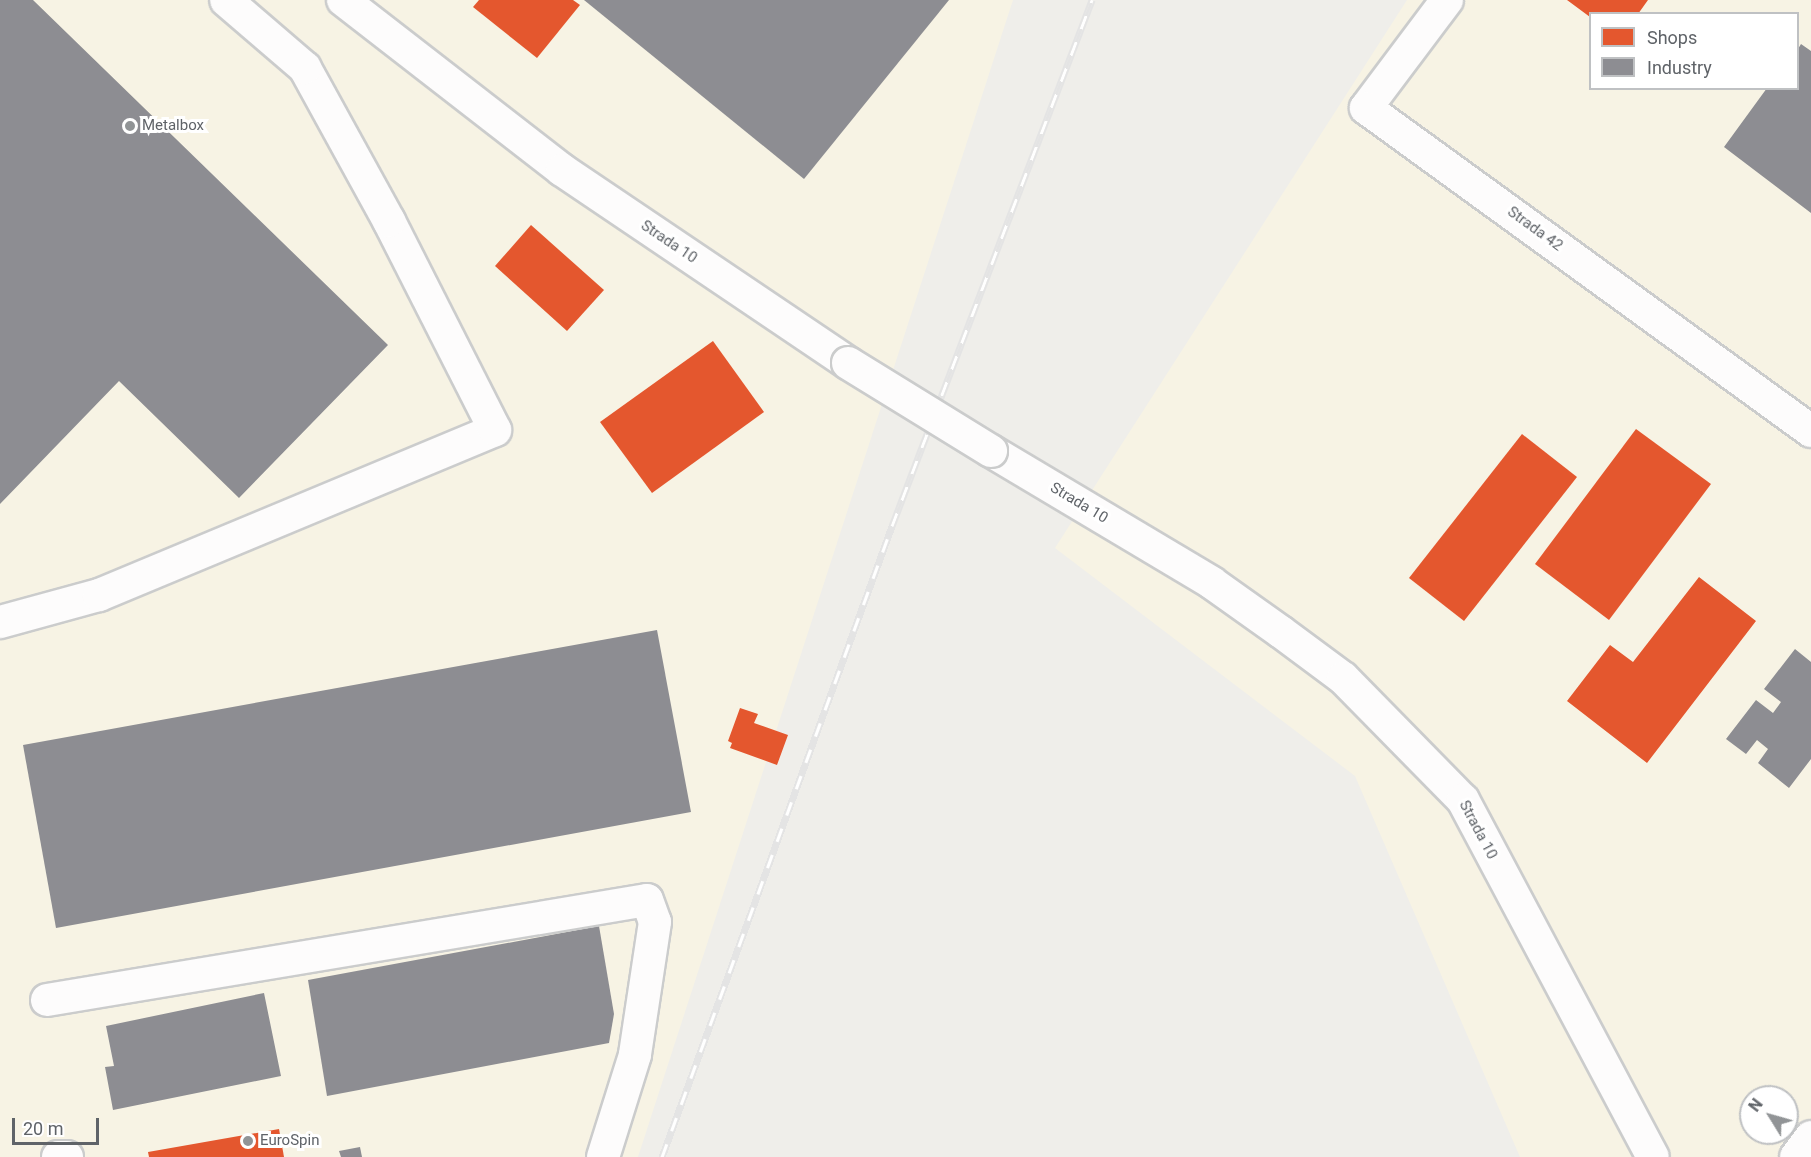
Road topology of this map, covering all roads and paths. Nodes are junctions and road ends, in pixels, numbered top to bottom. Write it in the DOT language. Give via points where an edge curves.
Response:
graph roads {
  1 [pos="226,0"];
  2 [pos="343,0"];
  3 [pos="1447,0"];
  4 [pos="1811,431"];
  5 [pos="0,622"];
  6 [pos="46,1000"];
  7 [pos="1811,1137"];
  8 [pos="58,1157"];
  9 [pos="67,1157"];
  10 [pos="603,1157"];
  11 [pos="1653,1157"];
  12 [pos="1796,1157"];
  1 -- 5 [label="street" via="305,68 389,221 495,430 99,595"];
  2 -- 11 [label="street, Strada 10, bridge" via="562,170 848,363 1212,583 1343,678 1463,800"];
  3 -- 4 [label="street, Strada 42" via="1366,108"];
  6 -- 10 [label="street" via="647,900 655,922 635,1055"];
  7 -- 12 [label="street"];
  8 -- 9 [label="street"];
}
